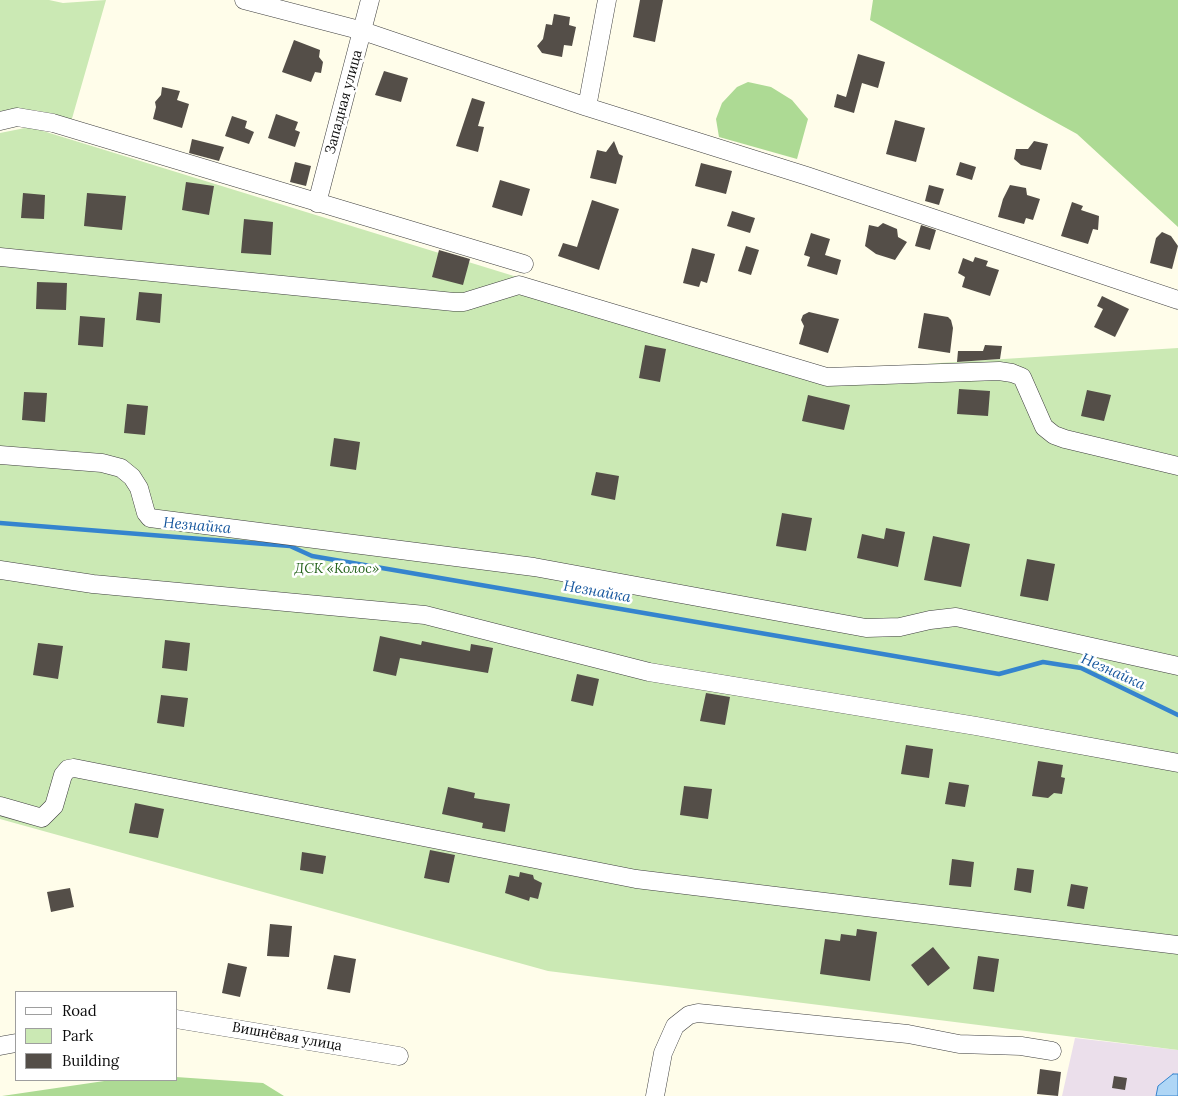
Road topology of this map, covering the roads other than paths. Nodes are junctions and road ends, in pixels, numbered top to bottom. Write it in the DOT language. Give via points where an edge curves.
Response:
graph roads {
  1 [pos="244,0"];
  2 [pos="370,0"];
  3 [pos="607,0"];
  4 [pos="364,31"];
  5 [pos="588,107"];
  6 [pos="0,121"];
  7 [pos="317,203"];
  8 [pos="0,257"];
  9 [pos="524,264"];
  10 [pos="1178,300"];
  11 [pos="0,455"];
  12 [pos="1178,466"];
  13 [pos="0,570"];
  14 [pos="1178,666"];
  15 [pos="1178,763"];
  16 [pos="0,806"];
  17 [pos="1178,945"];
  18 [pos="178,1018"];
  19 [pos="15,1043"];
  20 [pos="0,1046"];
  21 [pos="1052,1051"];
  22 [pos="398,1056"];
  23 [pos="655,1096"];
  1 -- 4 [label="street"];
  2 -- 4 [label="street, Западная улица"];
  3 -- 5 [label="street"];
  4 -- 5 [label="street"];
  4 -- 7 [label="street, Западная улица"];
  5 -- 10 [label="street" via="817,179"];
  6 -- 7 [label="street" via="17,117 53,123"];
  7 -- 9 [label="street"];
  8 -- 12 [label="street" via="454,302 464,302 519,285 827,377 1012,373 1022,377 1044,427 1054,434"];
  11 -- 14 [label="street" via="102,463 121,468 139,488 150,518 534,566 866,628 900,627 956,617"];
  13 -- 15 [label="street" via="131,588 425,615 656,673"];
  16 -- 17 [label="street" via="42,818 54,806 63,775 74,768 636,879"];
  18 -- 22 [label="street, Вишнёвая улица"];
  19 -- 20 [label="street"];
  21 -- 23 [label="street" via="1021,1046 959,1044 908,1034 689,1015 674,1026 663,1053"];
}
